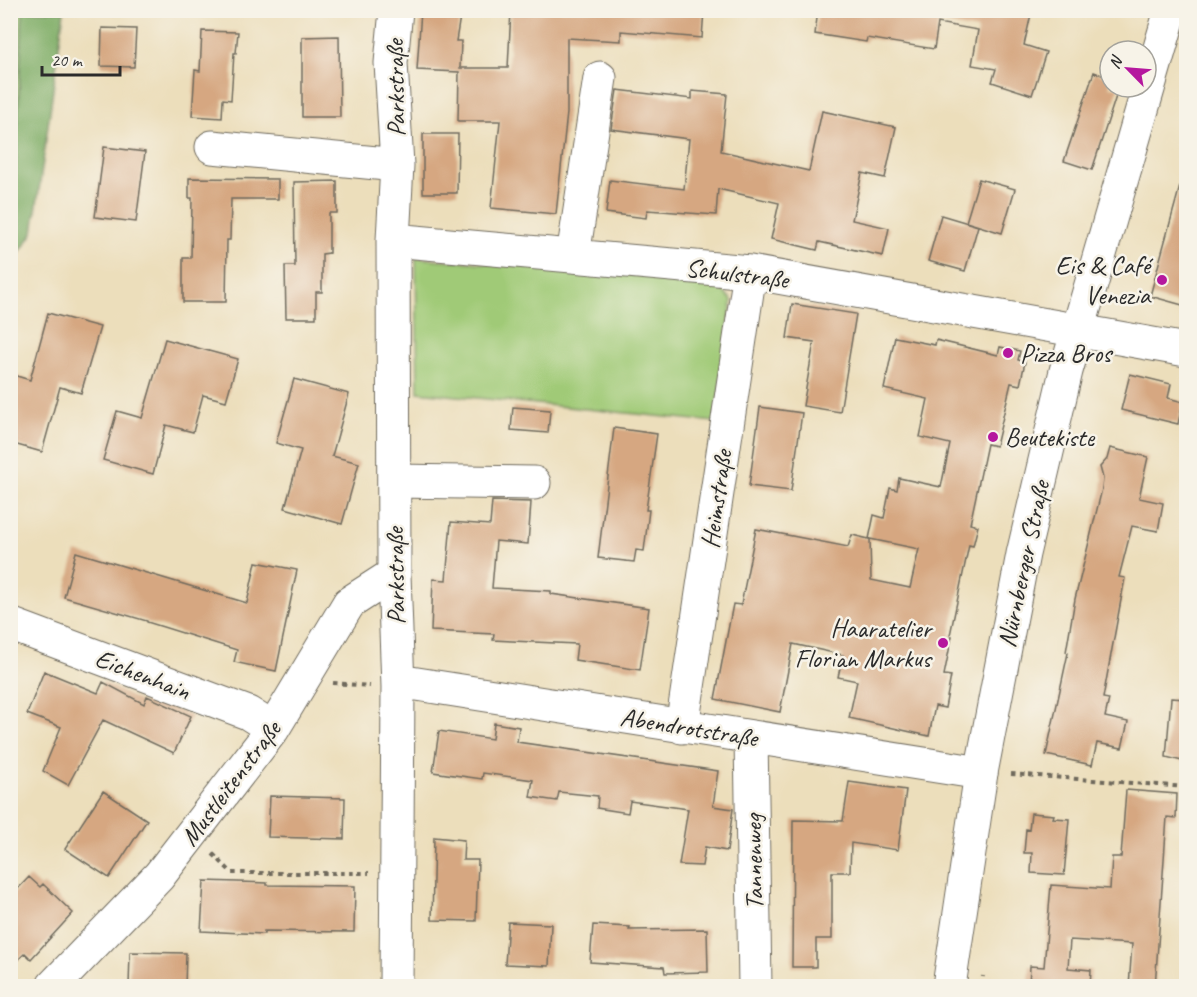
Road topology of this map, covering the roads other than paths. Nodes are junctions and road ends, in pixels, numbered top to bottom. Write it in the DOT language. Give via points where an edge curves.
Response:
graph roads {
  1 [pos="396,10"];
  2 [pos="1171,10"];
  3 [pos="600,78"];
  4 [pos="212,147"];
  5 [pos="397,165"];
  6 [pos="393,240"];
  7 [pos="573,256"];
  8 [pos="750,272"];
  9 [pos="1078,329"];
  10 [pos="1186,350"];
  11 [pos="393,482"];
  12 [pos="534,483"];
  13 [pos="394,574"];
  14 [pos="10,624"];
  15 [pos="398,684"];
  16 [pos="682,727"];
  17 [pos="273,729"];
  18 [pos="751,737"];
  19 [pos="1001,777"];
  20 [pos="53,987"];
  21 [pos="396,987"];
  22 [pos="755,987"];
  23 [pos="949,987"];
  1 -- 5 [label="street, Parkstraße" via="391,63"];
  2 -- 9 [label="street, Nürnberger Straße"];
  3 -- 7 [label="street"];
  4 -- 5 [label="street, Parkstraße"];
  5 -- 6 [label="street, Parkstraße"];
  6 -- 7 [label="street, Schulstraße"];
  6 -- 11 [label="street, Parkstraße"];
  7 -- 8 [label="street, Schulstraße"];
  8 -- 9 [label="street, Schulstraße"];
  8 -- 16 [label="street, Heimstraße"];
  9 -- 10 [label="street, Schulstraße"];
  9 -- 19 [label="street, Nürnberger Straße" via="1023,554"];
  11 -- 12 [label="street"];
  11 -- 13 [label="street, Parkstraße"];
  13 -- 15 [label="street, Parkstraße"];
  13 -- 17 [label="street, Mustleitenstraße" via="349,603"];
  14 -- 17 [label="street, Eichenhain" via="248,713"];
  15 -- 16 [label="street, Abendrotstraße"];
  15 -- 21 [label="street, Parkstraße"];
  16 -- 18 [label="street, Abendrotstraße"];
  17 -- 20 [label="street, Mustleitenstraße" via="159,876"];
  18 -- 19 [label="street, Abendrotstraße"];
  18 -- 22 [label="street, Tannenweg"];
  19 -- 23 [label="street, Nürnberger Straße"];
}
